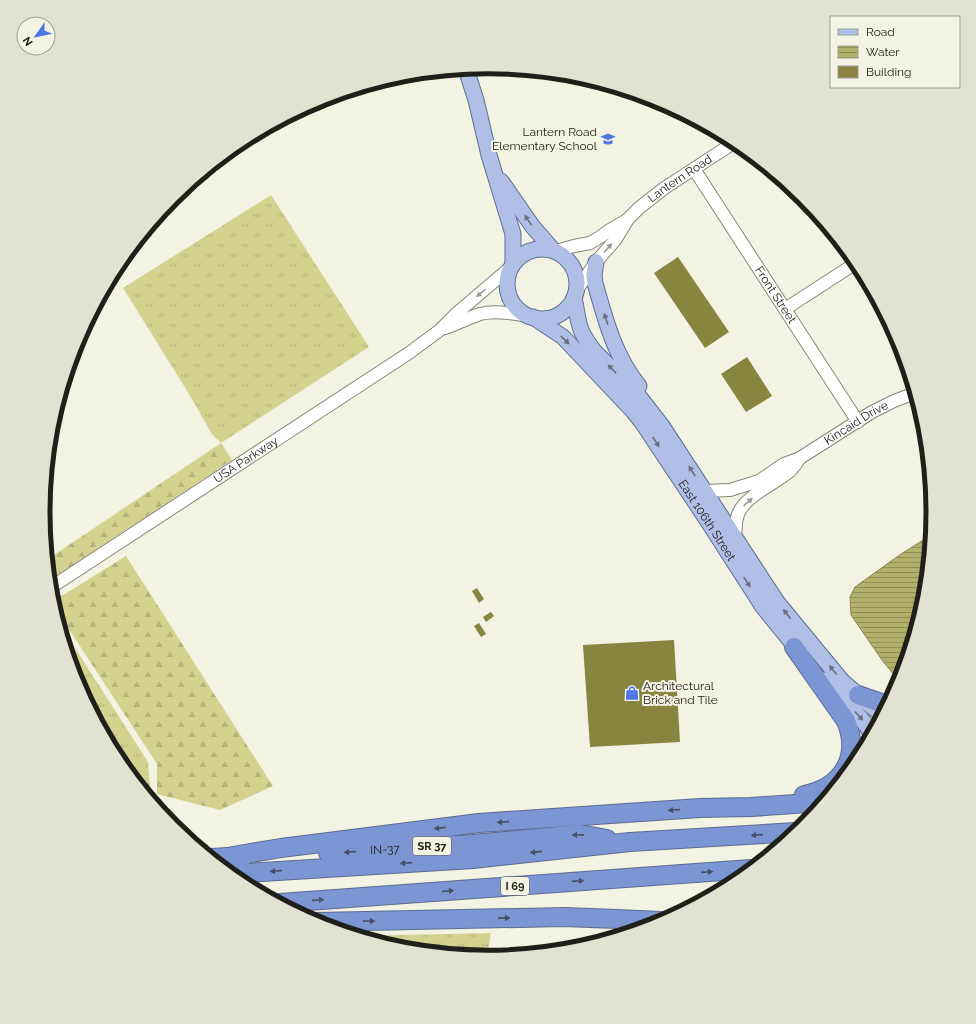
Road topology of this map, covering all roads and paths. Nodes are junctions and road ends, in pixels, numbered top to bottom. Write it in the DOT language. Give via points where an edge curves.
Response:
graph roads {
  1 [pos="468,75"];
  2 [pos="728,146"];
  3 [pos="694,169"];
  4 [pos="494,170"];
  5 [pos="628,219"];
  6 [pos="554,251"];
  7 [pos="596,262"];
  8 [pos="512,265"];
  9 [pos="850,267"];
  10 [pos="575,294"];
  11 [pos="785,309"];
  12 [pos="531,317"];
  13 [pos="440,330"];
  14 [pos="910,395"];
  15 [pos="858,422"];
  16 [pos="662,426"];
  17 [pos="800,458"];
  18 [pos="705,491"];
  19 [pos="735,537"];
  20 [pos="56,584"];
  21 [pos="794,646"];
  22 [pos="858,696"];
  23 [pos="882,703"];
  24 [pos="878,712"];
  25 [pos="868,728"];
  26 [pos="850,758"];
  27 [pos="830,785"];
  28 [pos="816,802"];
  29 [pos="700,808"];
  30 [pos="786,833"];
  31 [pos="630,842"];
  32 [pos="233,856"];
  33 [pos="219,857"];
  34 [pos="740,870"];
  35 [pos="241,873"];
  36 [pos="289,902"];
  37 [pos="646,921"];
  38 [pos="333,922"];
  1 -- 4 [label="main road"];
  2 -- 3 [label="street, Lantern Road"];
  3 -- 5 [label="street, Lantern Road" via="653,196"];
  3 -- 11 [label="street, Front Street"];
  6 -- 4 [label="main road, one-way" via="533,227"];
  4 -- 8 [label="main road" via="513,234"];
  5 -- 6 [label="street, Lantern Road" via="590,243"];
  7 -- 5 [label="street, Lantern Road, one-way" via="616,239"];
  6 -- 8 [label="main road" via="534,250 522,255"];
  6 -- 10 [label="main road" via="566,258 573,267 577,279"];
  7 -- 10 [label="street, Lantern Road"];
  16 -- 7 [label="main road, one-way" via="657,407 632,377 616,349 595,283"];
  8 -- 12 [label="main road" via="507,284 509,296 515,306"];
  8 -- 13 [label="street, USA Parkway, one-way"];
  9 -- 11 [label="street"];
  10 -- 12 [label="main road" via="567,308 557,315 545,318"];
  16 -- 10 [label="main road, East 106th Street, one-way" via="638,395 591,347 580,326"];
  11 -- 15 [label="street, Front Street"];
  12 -- 13 [label="street, USA Parkway" via="486,313"];
  12 -- 21 [label="main road, East 106th Street, one-way" via="563,337 633,410 763,608"];
  13 -- 20 [label="street, USA Parkway" via="410,353"];
  14 -- 15 [label="street, Kincaid Drive" via="872,412"];
  15 -- 17 [label="street, Kincaid Drive"];
  18 -- 16 [label="main road, East 106th Street, one-way"];
  17 -- 18 [label="street, Kincaid Drive" via="784,464 759,481 730,490"];
  19 -- 17 [label="street, Kincaid Drive, one-way" via="737,518 743,506 792,470"];
  18 -- 19 [label="main road, East 106th Street"];
  22 -- 19 [label="main road, East 106th Street, one-way" via="842,681 777,602"];
  21 -- 25 [label="main road, East 106th Street, one-way"];
  21 -- 26 [label="highway" via="846,721 851,739"];
  22 -- 23 [label="highway"];
  22 -- 24 [label="main road, East 106th Street"];
  27 -- 29 [label="highway" via="807,795"];
  28 -- 29 [label="highway"];
  29 -- 32 [label="highway, one-way" via="479,823"];
  30 -- 31 [label="highway, one-way"];
  31 -- 32 [label="highway, IN-37 / SR 37, one-way" via="580,834 473,844"];
  31 -- 35 [label="highway, one-way" via="473,859"];
  32 -- 33 [label="highway, IN-37 / SR 37"];
  36 -- 34 [label="highway, I 69, one-way"];
  38 -- 37 [label="highway, one-way" via="564,917"];
}
